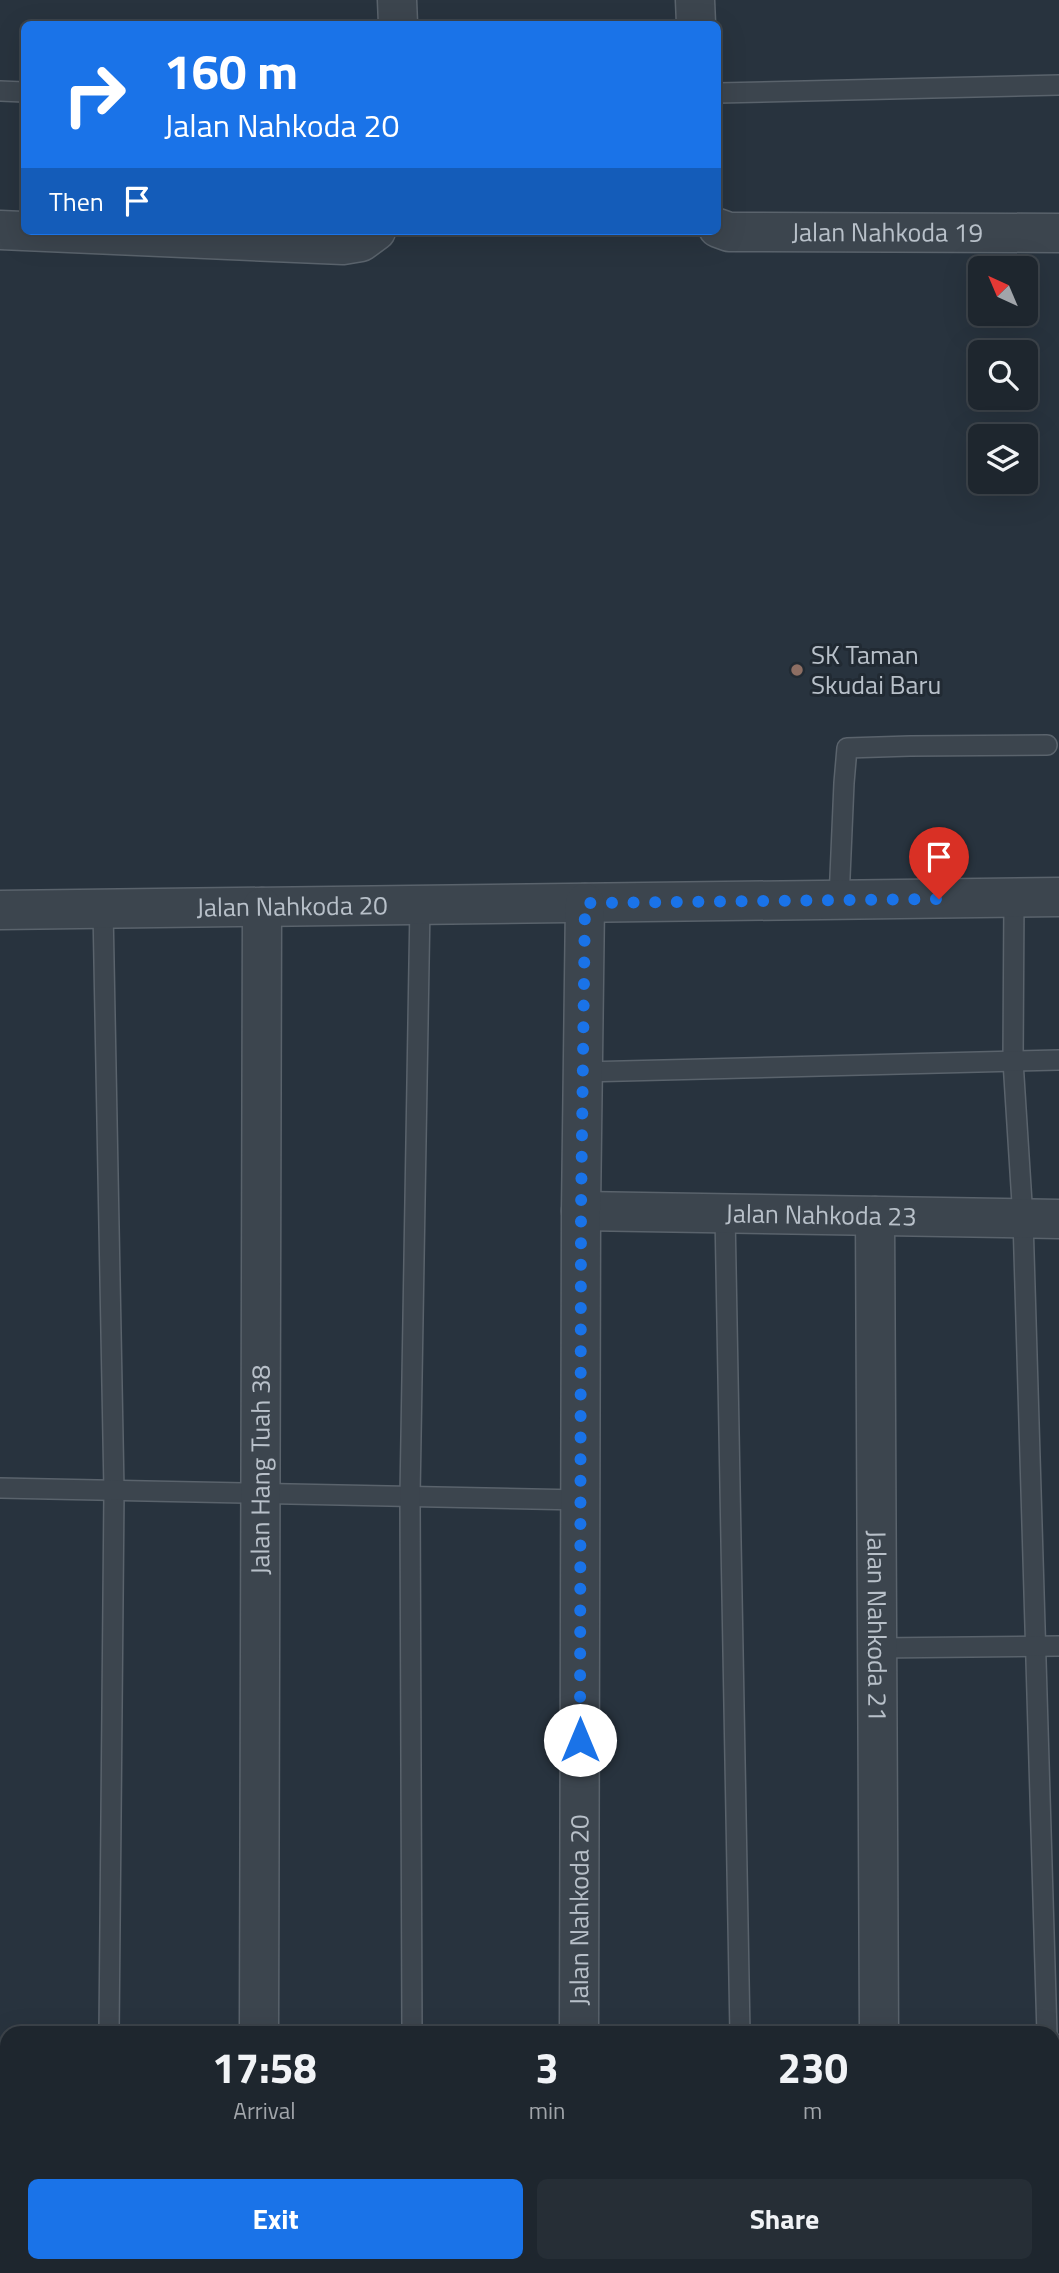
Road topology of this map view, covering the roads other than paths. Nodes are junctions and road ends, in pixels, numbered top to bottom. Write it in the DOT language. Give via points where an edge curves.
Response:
graph roads {
  1 [pos="397,0"];
  2 [pos="695,0"];
  3 [pos="398,21"];
  4 [pos="696,21"];
  5 [pos="1059,85"];
  6 [pos="0,91"];
  7 [pos="21,92"];
  8 [pos="721,93"];
  9 [pos="721,229"];
  10 [pos="0,230"];
  11 [pos="21,230"];
  12 [pos="1059,233"];
  13 [pos="225,235"];
  14 [pos="360,238"];
  15 [pos="1047,745"];
  16 [pos="1059,897"];
  17 [pos="1014,898"];
  18 [pos="839,900"];
  19 [pos="585,903"];
  20 [pos="420,905"];
  21 [pos="262,907"];
  22 [pos="103,909"];
  23 [pos="0,910"];
  24 [pos="1059,1060"];
  25 [pos="1013,1061"];
  26 [pos="583,1072"];
  27 [pos="581,1211"];
  28 [pos="725,1213"];
  29 [pos="875,1216"];
  30 [pos="1041,1219"];
  31 [pos="0,1488"];
  32 [pos="114,1491"];
  33 [pos="261,1493"];
  34 [pos="410,1496"];
  35 [pos="581,1500"];
  36 [pos="1059,1646"];
  37 [pos="877,1648"];
  38 [pos="1036,1648"];
  39 [pos="109,2026"];
  40 [pos="259,2026"];
  41 [pos="412,2026"];
  42 [pos="579,2026"];
  43 [pos="740,2026"];
  44 [pos="879,2026"];
  45 [pos="1047,2026"];
  1 -- 3 [label="street"];
  2 -- 4 [label="street"];
  5 -- 8 [label="lane"];
  6 -- 7 [label="lane"];
  9 -- 12 [label="street, Jalan Nahkoda 19"];
  10 -- 11 [label="street"];
  13 -- 14 [label="street"];
  15 -- 18 [label="lane" via="847,748"];
  16 -- 17 [label="street, Jalan Nahkoda 20"];
  17 -- 18 [label="street, Jalan Nahkoda 20"];
  17 -- 25 [label="lane"];
  18 -- 19 [label="street, Jalan Nahkoda 20"];
  19 -- 20 [label="street, Jalan Nahkoda 20"];
  19 -- 26 [label="street, Jalan Nahkoda 20"];
  20 -- 21 [label="street, Jalan Nahkoda 20"];
  20 -- 34 [label="lane"];
  21 -- 22 [label="street, Jalan Nahkoda 20"];
  21 -- 33 [label="street, Jalan Hang Tuah 38"];
  22 -- 23 [label="street, Jalan Nahkoda 20"];
  22 -- 32 [label="lane"];
  24 -- 25 [label="lane"];
  25 -- 26 [label="lane"];
  25 -- 30 [label="lane"];
  26 -- 27 [label="street, Jalan Nahkoda 20"];
  27 -- 28 [label="street, Jalan Nahkoda 23"];
  27 -- 35 [label="street, Jalan Nahkoda 20"];
  28 -- 29 [label="street, Jalan Nahkoda 23"];
  28 -- 43 [label="lane"];
  29 -- 30 [label="street, Jalan Nahkoda 23"];
  29 -- 37 [label="street, Jalan Nahkoda 21"];
  30 -- 38 [label="lane"];
  31 -- 32 [label="lane"];
  32 -- 33 [label="lane"];
  32 -- 39 [label="lane"];
  33 -- 34 [label="lane"];
  33 -- 40 [label="street, Jalan Hang Tuah 38"];
  34 -- 35 [label="lane"];
  34 -- 41 [label="lane"];
  35 -- 42 [label="street, Jalan Nahkoda 20"];
  36 -- 38 [label="lane"];
  37 -- 38 [label="lane"];
  37 -- 44 [label="street, Jalan Nahkoda 21"];
  38 -- 45 [label="lane"];
}
